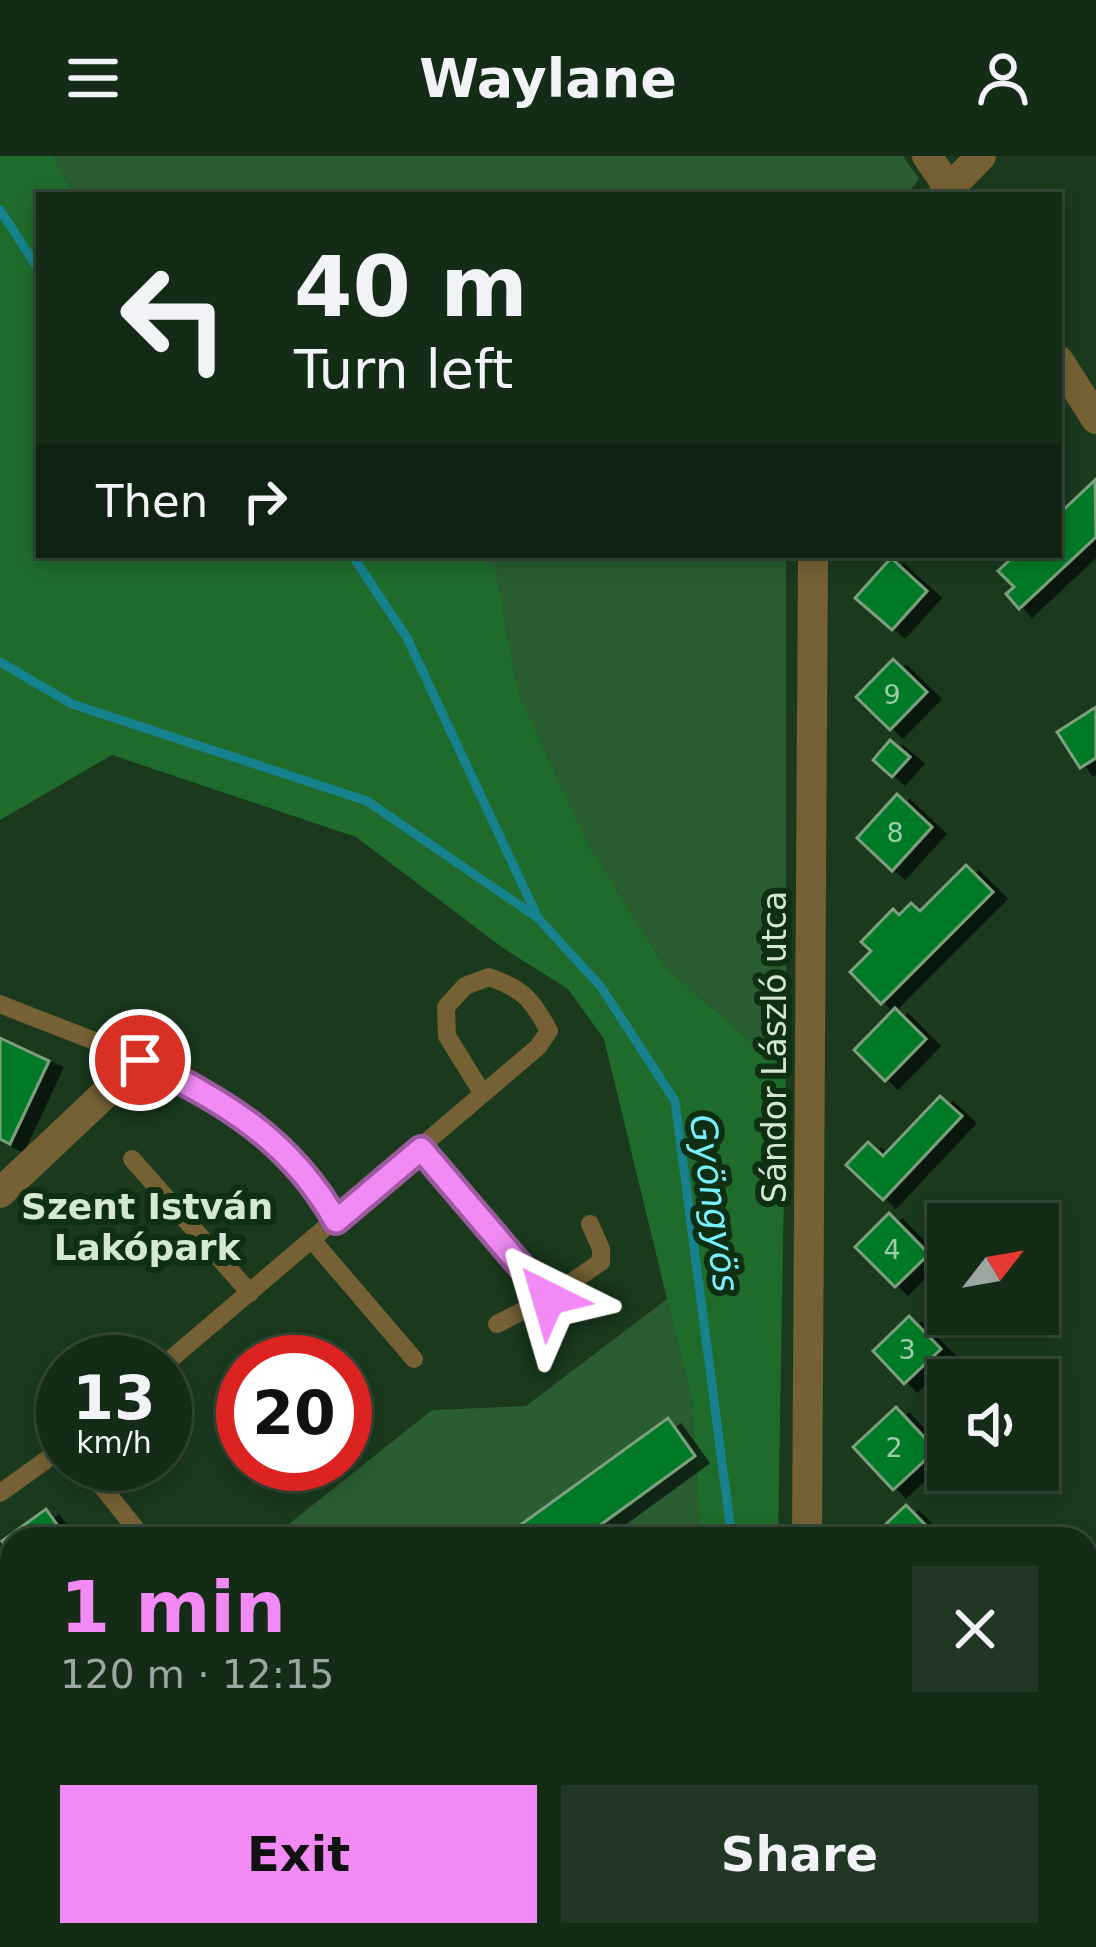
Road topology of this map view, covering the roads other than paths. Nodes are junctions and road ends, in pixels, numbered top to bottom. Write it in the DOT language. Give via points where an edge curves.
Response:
graph roads {
  1 [pos="927,156"];
  2 [pos="980,156"];
  3 [pos="948,192"];
  4 [pos="950,192"];
  5 [pos="1062,366"];
  6 [pos="1096,419"];
  7 [pos="813,558"];
  8 [pos="0,1004"];
  9 [pos="132,1068"];
  10 [pos="484,1094"];
  11 [pos="421,1149"];
  12 [pos="132,1159"];
  13 [pos="2,1188"];
  14 [pos="336,1221"];
  15 [pos="590,1225"];
  16 [pos="313,1241"];
  17 [pos="250,1293"];
  18 [pos="548,1298"];
  19 [pos="497,1324"];
  20 [pos="192,1341"];
  21 [pos="414,1359"];
  22 [pos="36,1467"];
  23 [pos="106,1491"];
  24 [pos="0,1493"];
  25 [pos="134,1527"];
  26 [pos="807,1527"];
  1 -- 3 [label="street"];
  2 -- 4 [label="street"];
  5 -- 6 [label="street"];
  7 -- 26 [label="street, Sándor László utca"];
  8 -- 9 [label="lane"];
  9 -- 13 [label="street"];
  9 -- 14 [label="lane" via="199,1088 276,1140"];
  10 -- 10 [label="lane" via="549,1031 520,988 489,976 446,1007 447,1036"];
  10 -- 11 [label="lane"];
  11 -- 14 [label="lane"];
  11 -- 18 [label="lane"];
  12 -- 17 [label="lane"];
  14 -- 16 [label="lane"];
  15 -- 18 [label="lane" via="601,1262"];
  16 -- 17 [label="lane"];
  16 -- 21 [label="lane"];
  17 -- 20 [label="lane"];
  18 -- 19 [label="lane"];
  22 -- 24 [label="lane"];
  23 -- 25 [label="lane"];
}
